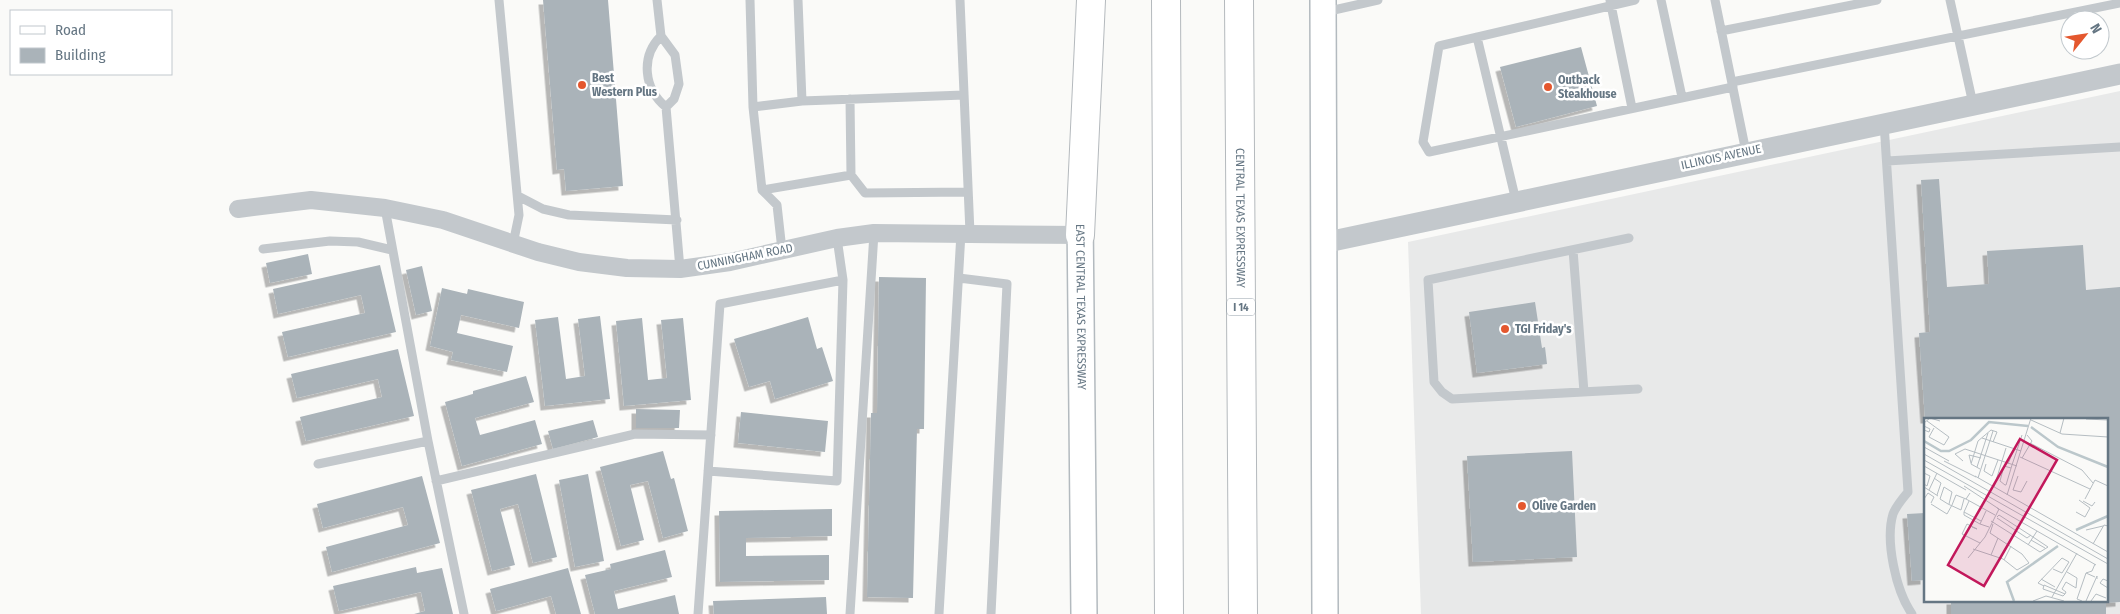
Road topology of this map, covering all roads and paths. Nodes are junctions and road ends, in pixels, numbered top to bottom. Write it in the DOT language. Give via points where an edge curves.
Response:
graph roads {
  1 [pos="500,0"];
  2 [pos="657,0"];
  3 [pos="750,0"];
  4 [pos="798,0"];
  5 [pos="960,0"];
  6 [pos="1078,0"];
  7 [pos="1091,0"];
  8 [pos="1166,0"];
  9 [pos="1239,0"];
  10 [pos="1378,0"];
  11 [pos="1635,0"];
  12 [pos="1661,0"];
  13 [pos="1715,0"];
  14 [pos="1877,0"];
  15 [pos="1950,0"];
  16 [pos="1611,3"];
  17 [pos="2120,3"];
  18 [pos="1323,6"];
  19 [pos="1722,31"];
  20 [pos="661,36"];
  21 [pos="1958,36"];
  22 [pos="1477,37"];
  23 [pos="2120,74"];
  24 [pos="1732,84"];
  25 [pos="964,95"];
  26 [pos="1682,98"];
  27 [pos="850,99"];
  28 [pos="802,102"];
  29 [pos="1973,105"];
  30 [pos="753,107"];
  31 [pos="666,108"];
  32 [pos="1632,108"];
  33 [pos="1884,123"];
  34 [pos="1499,137"];
  35 [pos="2120,148"];
  36 [pos="1746,152"];
  37 [pos="1887,161"];
  38 [pos="851,175"];
  39 [pos="762,190"];
  40 [pos="967,192"];
  41 [pos="518,196"];
  42 [pos="1516,201"];
  43 [pos="385,208"];
  44 [pos="238,209"];
  45 [pos="677,220"];
  46 [pos="874,233"];
  47 [pos="966,233"];
  48 [pos="1080,235"];
  49 [pos="837,238"];
  50 [pos="1629,238"];
  51 [pos="1322,243"];
  52 [pos="513,244"];
  53 [pos="263,249"];
  54 [pos="392,250"];
  55 [pos="782,250"];
  56 [pos="1573,250"];
  57 [pos="680,269"];
  58 [pos="958,278"];
  59 [pos="843,280"];
  60 [pos="1638,389"];
  61 [pos="1584,392"];
  62 [pos="710,435"];
  63 [pos="428,441"];
  64 [pos="318,464"];
  65 [pos="708,471"];
  66 [pos="436,481"];
  67 [pos="464,614"];
  68 [pos="698,614"];
  69 [pos="850,614"];
  70 [pos="939,614"];
  71 [pos="990,614"];
  72 [pos="1084,614"];
  73 [pos="1169,614"];
  74 [pos="1242,614"];
  75 [pos="1325,614"];
  76 [pos="1912,614"];
  1 -- 41 [label="lane"];
  2 -- 20 [label="lane"];
  3 -- 30 [label="lane"];
  4 -- 28 [label="lane"];
  5 -- 25 [label="lane"];
  6 -- 48 [label="main road, EAST CENTRAL TEXAS EXPRESSWAY"];
  7 -- 48 [label="highway"];
  8 -- 73 [label="highway"];
  9 -- 74 [label="highway, CENTRAL TEXAS EXPRESSWAY / I 14"];
  10 -- 18 [label="lane"];
  11 -- 16 [label="lane"];
  12 -- 26 [label="lane"];
  13 -- 19 [label="lane"];
  14 -- 19 [label="lane"];
  15 -- 21 [label="lane"];
  16 -- 22 [label="lane"];
  16 -- 32 [label="lane"];
  17 -- 21 [label="lane"];
  18 -- 51 [label="main road"];
  19 -- 24 [label="lane"];
  20 -- 31 [label="lane" via="675,55 679,84 674,99"];
  20 -- 31 [label="lane" via="653,44 646,60 650,87 655,98"];
  21 -- 24 [label="lane"];
  21 -- 29 [label="lane"];
  22 -- 34 [label="lane"];
  22 -- 34 [label="lane" via="1439,46 1423,142 1429,152"];
  23 -- 29 [label="street, ILLINOIS AVENUE"];
  24 -- 26 [label="lane"];
  24 -- 36 [label="lane"];
  25 -- 27 [label="lane"];
  25 -- 40 [label="lane"];
  26 -- 32 [label="lane"];
  27 -- 28 [label="lane"];
  27 -- 38 [label="lane"];
  28 -- 30 [label="lane"];
  29 -- 33 [label="street, ILLINOIS AVENUE"];
  30 -- 39 [label="lane"];
  31 -- 45 [label="lane"];
  32 -- 34 [label="lane"];
  33 -- 36 [label="street, ILLINOIS AVENUE"];
  33 -- 37 [label="lane"];
  34 -- 42 [label="lane"];
  35 -- 37 [label="lane"];
  36 -- 42 [label="street, ILLINOIS AVENUE"];
  37 -- 76 [label="lane" via="1908,492 1894,512 1890,530 1897,586"];
  38 -- 39 [label="lane"];
  38 -- 40 [label="lane" via="865,193"];
  39 -- 55 [label="lane" via="777,205"];
  40 -- 47 [label="lane"];
  41 -- 45 [label="lane" via="543,209 569,215"];
  41 -- 52 [label="lane" via="520,215"];
  42 -- 51 [label="street, ILLINOIS AVENUE"];
  43 -- 44 [label="street, CUNNINGHAM ROAD" via="311,200"];
  43 -- 52 [label="street, CUNNINGHAM ROAD" via="443,220"];
  43 -- 54 [label="lane"];
  45 -- 57 [label="lane"];
  46 -- 47 [label="street, CUNNINGHAM ROAD"];
  46 -- 49 [label="street, CUNNINGHAM ROAD"];
  46 -- 69 [label="lane"];
  47 -- 48 [label="street, CUNNINGHAM ROAD"];
  47 -- 58 [label="lane"];
  48 -- 72 [label="main road, EAST CENTRAL TEXAS EXPRESSWAY"];
  49 -- 55 [label="street, CUNNINGHAM ROAD"];
  49 -- 59 [label="lane"];
  50 -- 56 [label="lane"];
  51 -- 75 [label="main road"];
  52 -- 57 [label="street, CUNNINGHAM ROAD" via="579,262 628,268"];
  53 -- 54 [label="lane" via="330,241 358,242"];
  54 -- 63 [label="lane"];
  55 -- 57 [label="street, CUNNINGHAM ROAD"];
  56 -- 61 [label="lane"];
  56 -- 61 [label="lane" via="1428,280 1434,382 1452,399"];
  58 -- 70 [label="lane"];
  58 -- 71 [label="lane" via="1007,284"];
  59 -- 62 [label="lane" via="720,304"];
  59 -- 65 [label="lane" via="837,481"];
  60 -- 61 [label="lane"];
  62 -- 65 [label="lane"];
  62 -- 66 [label="lane" via="635,434"];
  63 -- 64 [label="lane"];
  63 -- 66 [label="lane"];
  65 -- 68 [label="lane"];
  66 -- 67 [label="lane"];
}
